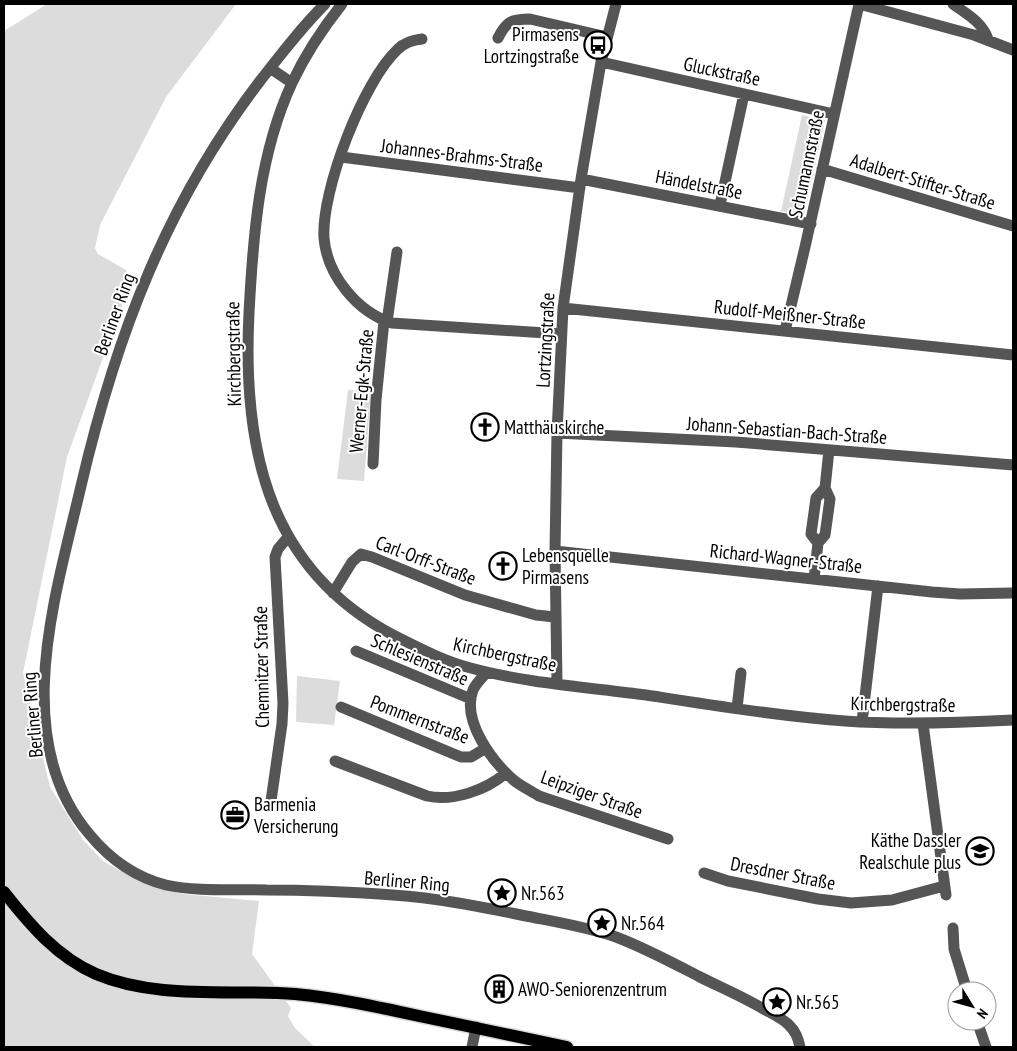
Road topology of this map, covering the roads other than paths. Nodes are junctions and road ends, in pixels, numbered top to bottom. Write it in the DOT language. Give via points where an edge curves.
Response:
graph roads {
  1 [pos="325,4"];
  2 [pos="342,4"];
  3 [pos="616,4"];
  4 [pos="859,4"];
  5 [pos="953,4"];
  6 [pos="607,37"];
  7 [pos="498,38"];
  8 [pos="422,39"];
  9 [pos="988,40"];
  10 [pos="1013,50"];
  11 [pos="601,62"];
  12 [pos="270,68"];
  13 [pos="292,83"];
  14 [pos="744,94"];
  15 [pos="834,114"];
  16 [pos="341,157"];
  17 [pos="822,169"];
  18 [pos="580,183"];
  19 [pos="720,205"];
  20 [pos="810,224"];
  21 [pos="1013,226"];
  22 [pos="397,252"];
  23 [pos="563,308"];
  24 [pos="386,321"];
  25 [pos="785,331"];
  26 [pos="561,334"];
  27 [pos="1013,355"];
  28 [pos="557,433"];
  29 [pos="829,450"];
  30 [pos="373,464"];
  31 [pos="1013,465"];
  32 [pos="288,537"];
  33 [pos="555,551"];
  34 [pos="814,579"];
  35 [pos="878,586"];
  36 [pos="333,593"];
  37 [pos="1013,593"];
  38 [pos="555,617"];
  39 [pos="356,651"];
  40 [pos="487,672"];
  41 [pos="741,673"];
  42 [pos="557,683"];
  43 [pos="471,699"];
  44 [pos="342,707"];
  45 [pos="737,708"];
  46 [pos="1013,720"];
  47 [pos="862,722"];
  48 [pos="923,724"];
  49 [pos="486,748"];
  50 [pos="335,761"];
  51 [pos="506,773"];
  52 [pos="271,801"];
  53 [pos="668,839"];
  54 [pos="704,873"];
  55 [pos="4,892"];
  56 [pos="953,928"];
  57 [pos="964,981"];
  58 [pos="476,1027"];
  59 [pos="980,1031"];
  60 [pos="472,1047"];
  61 [pos="567,1047"];
  62 [pos="800,1047"];
  63 [pos="986,1047"];
  1 -- 12 [label="street, Berliner Ring"];
  2 -- 13 [label="street, Kirchbergstraße"];
  3 -- 6 [label="street, Lortzingstraße"];
  4 -- 9 [label="street"];
  4 -- 15 [label="street, Schumannstraße"];
  5 -- 9 [label="street" via="984,28"];
  6 -- 7 [label="street" via="530,19 517,19 510,21"];
  6 -- 11 [label="street, Lortzingstraße"];
  8 -- 16 [label="street" via="407,42 382,69 355,117"];
  9 -- 10 [label="street"];
  11 -- 14 [label="street, Gluckstraße"];
  11 -- 18 [label="street, Lortzingstraße"];
  12 -- 13 [label="street"];
  12 -- 62 [label="street, Berliner Ring" via="214,147 160,245 127,324 86,464 51,614 44,662 48,742 56,773 73,812 116,861 136,874 165,884 194,889 418,897 602,932 649,952 779,1018 795,1032"];
  13 -- 32 [label="street, Kirchbergstraße" via="271,143 258,208 248,332 250,400 256,449 266,487"];
  14 -- 15 [label="street, Gluckstraße"];
  14 -- 19 [label="street"];
  15 -- 17 [label="street, Schumannstraße"];
  16 -- 18 [label="street, Johannes-Brahms-Straße"];
  16 -- 24 [label="street" via="326,207 326,253 346,289 368,311"];
  17 -- 20 [label="street, Schumannstraße"];
  17 -- 21 [label="street, Adalbert-Stifter-Straße"];
  18 -- 19 [label="street, Händelstraße"];
  18 -- 23 [label="street, Lortzingstraße"];
  19 -- 20 [label="street, Händelstraße"];
  20 -- 25 [label="street, Schumannstraße"];
  22 -- 24 [label="street, Werner-Egk-Straße"];
  23 -- 25 [label="street, Rudolf-Meißner-Straße"];
  23 -- 26 [label="street, Lortzingstraße"];
  24 -- 26 [label="street" via="404,325"];
  24 -- 30 [label="street, Werner-Egk-Straße" via="376,400"];
  25 -- 27 [label="street, Rudolf-Meißner-Straße"];
  26 -- 28 [label="street, Lortzingstraße"];
  28 -- 29 [label="street, Johann-Sebastian-Bach-Straße"];
  28 -- 33 [label="street, Lortzingstraße"];
  29 -- 31 [label="street, Johann-Sebastian-Bach-Straße"];
  29 -- 34 [label="street" via="824,488 830,499 825,536 818,543"];
  32 -- 36 [label="street, Kirchbergstraße" via="308,566"];
  32 -- 52 [label="street, Chemnitzer Straße" via="275,557 283,703"];
  33 -- 34 [label="street, Richard-Wagner-Straße"];
  33 -- 38 [label="street, Lortzingstraße"];
  34 -- 35 [label="street, Richard-Wagner-Straße"];
  35 -- 37 [label="street, Richard-Wagner-Straße" via="960,594"];
  35 -- 47 [label="street"];
  36 -- 38 [label="street, Carl-Orff-Straße" via="352,562 361,554 465,595"];
  36 -- 40 [label="street, Kirchbergstraße" via="391,634 444,659"];
  38 -- 42 [label="street, Lortzingstraße"];
  39 -- 43 [label="street, Schlesienstraße"];
  40 -- 42 [label="street, Kirchbergstraße"];
  40 -- 43 [label="street" via="474,689"];
  41 -- 45 [label="street"];
  42 -- 45 [label="street, Kirchbergstraße"];
  43 -- 49 [label="street, Leipziger Straße" via="472,720"];
  44 -- 49 [label="street, Pommernstraße" via="461,757 471,757"];
  45 -- 47 [label="street, Kirchbergstraße"];
  46 -- 48 [label="street, Kirchbergstraße"];
  47 -- 48 [label="street, Kirchbergstraße"];
  48 -- 54 [label="street, Dresdner Straße" via="945,891 851,903 738,883"];
  49 -- 51 [label="street, Leipziger Straße"];
  50 -- 51 [label="street" via="436,798 452,798 495,782"];
  51 -- 53 [label="street, Leipziger Straße" via="539,796"];
  55 -- 58 [label="main road" via="54,947 80,966 114,980 188,991 295,994"];
  56 -- 57 [label="street" via="954,949"];
  58 -- 60 [label="street"];
  58 -- 61 [label="main road"];
  59 -- 63 [label="street"];
}
